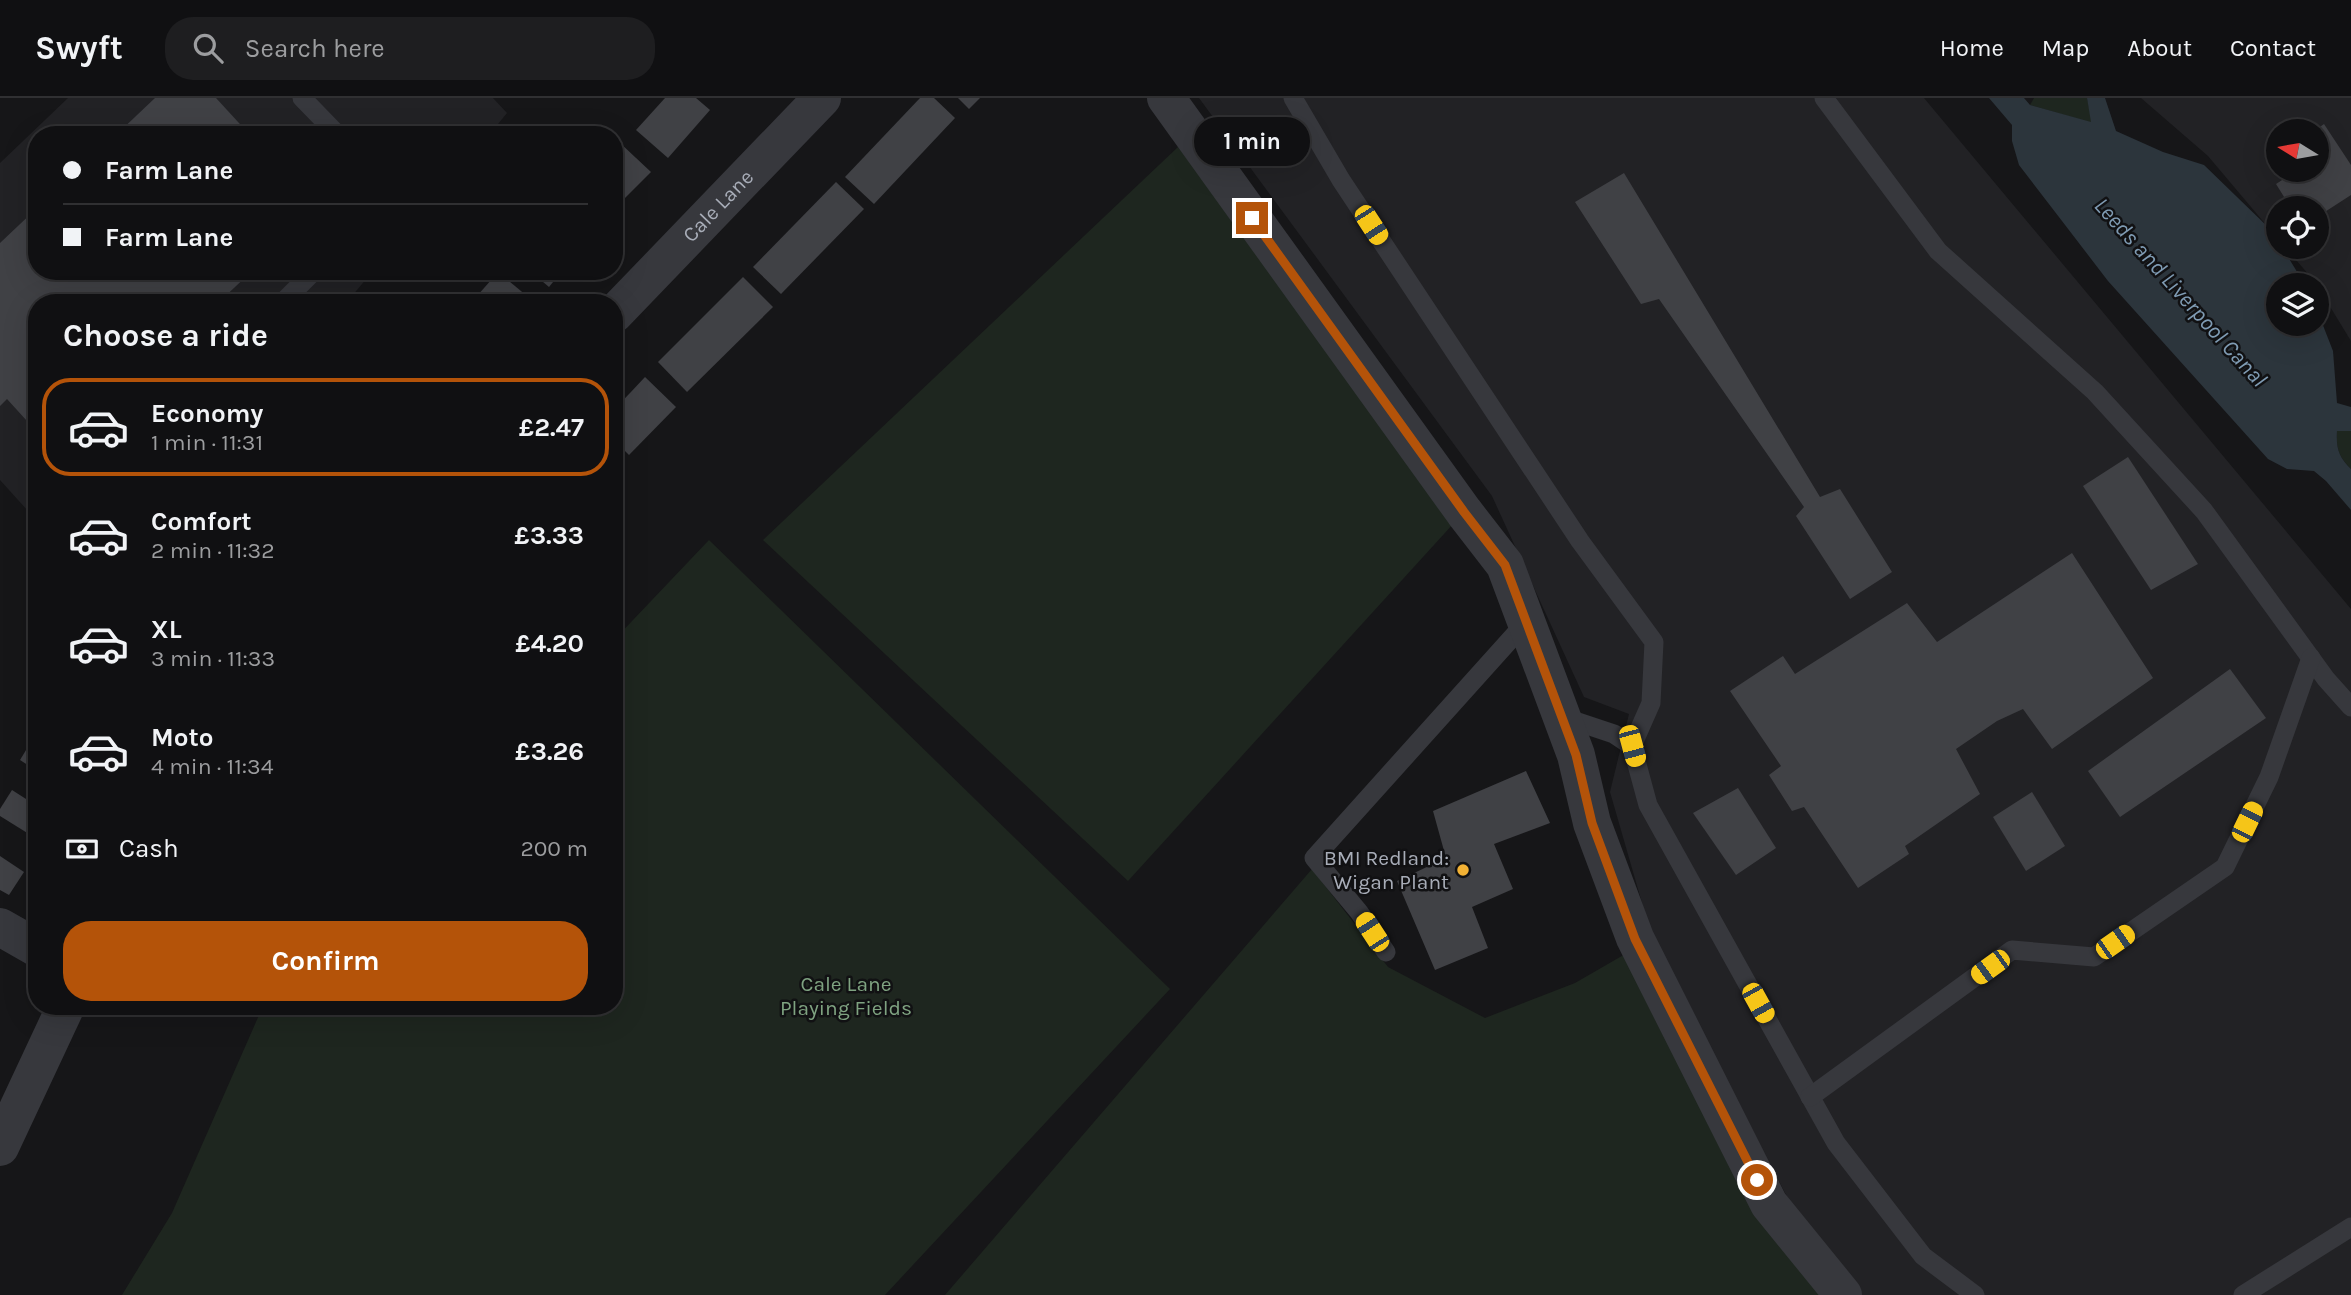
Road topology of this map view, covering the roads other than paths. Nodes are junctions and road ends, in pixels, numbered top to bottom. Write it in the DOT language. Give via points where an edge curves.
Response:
graph roads {
  1 [pos="302,98"];
  2 [pos="822,98"];
  3 [pos="1166,98"];
  4 [pos="1293,98"];
  5 [pos="1824,98"];
  6 [pos="329,126"];
  7 [pos="305,280"];
  8 [pos="291,294"];
  9 [pos="623,305"];
  10 [pos="1526,622"];
  11 [pos="2311,658"];
  12 [pos="2351,707"];
  13 [pos="1562,717"];
  14 [pos="1632,746"];
  15 [pos="0,927"];
  16 [pos="28,943"];
  17 [pos="1386,952"];
  18 [pos="62,1015"];
  19 [pos="1810,1097"];
  20 [pos="0,1147"];
  21 [pos="2351,1227"];
  22 [pos="1843,1295"];
  23 [pos="1975,1295"];
  24 [pos="2243,1295"];
  1 -- 6 [label="lane"];
  2 -- 9 [label="street, Cale Lane"];
  3 -- 10 [label="street" via="1505,565"];
  4 -- 14 [label="lane" via="1341,180 1565,518 1654,642 1651,703"];
  5 -- 11 [label="lane" via="1938,251 2095,392 2204,511"];
  7 -- 8 [label="lane"];
  10 -- 13 [label="street"];
  10 -- 17 [label="lane" via="1314,858"];
  11 -- 12 [label="lane"];
  11 -- 19 [label="lane" via="2269,778 2225,867 2094,957 2012,950"];
  13 -- 14 [label="lane" via="1614,734"];
  13 -- 22 [label="street" via="1592,823 1635,939 1769,1204"];
  14 -- 19 [label="lane" via="1648,805"];
  15 -- 16 [label="street"];
  18 -- 20 [label="street"];
  19 -- 23 [label="lane" via="1836,1143 1923,1256"];
  21 -- 24 [label="lane"];
}
